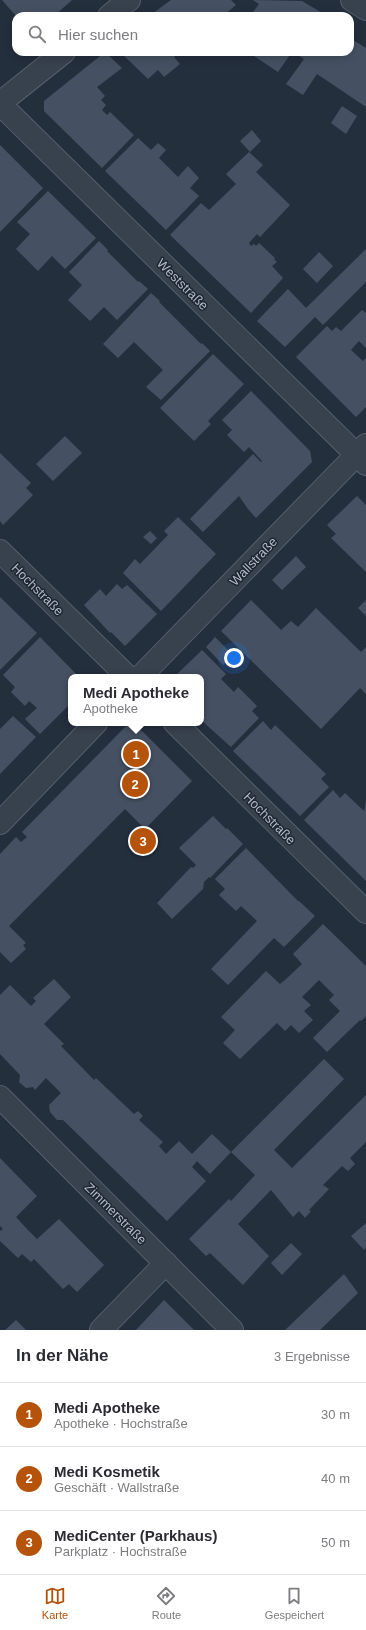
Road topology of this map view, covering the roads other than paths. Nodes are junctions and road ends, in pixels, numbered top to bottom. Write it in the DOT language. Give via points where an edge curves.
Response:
graph roads {
  1 [pos="129,0"];
  2 [pos="352,0"];
  3 [pos="366,9"];
  4 [pos="114,12"];
  5 [pos="59,56"];
  6 [pos="0,103"];
  7 [pos="363,454"];
  8 [pos="0,551"];
  9 [pos="125,674"];
  10 [pos="143,674"];
  11 [pos="93,726"];
  12 [pos="178,726"];
  13 [pos="0,823"];
  14 [pos="366,912"];
  15 [pos="0,1097"];
  16 [pos="166,1263"];
  17 [pos="101,1330"];
  18 [pos="232,1330"];
  1 -- 4 [label="street"];
  2 -- 3 [label="street"];
  5 -- 6 [label="street"];
  6 -- 7 [label="street, Weststraße"];
  7 -- 10 [label="street, Wallstraße"];
  8 -- 9 [label="street, Hochstraße"];
  11 -- 13 [label="street"];
  12 -- 14 [label="street, Hochstraße"];
  15 -- 16 [label="street, Zimmerstraße"];
  16 -- 17 [label="street"];
  16 -- 18 [label="street, Zimmerstraße"];
}
